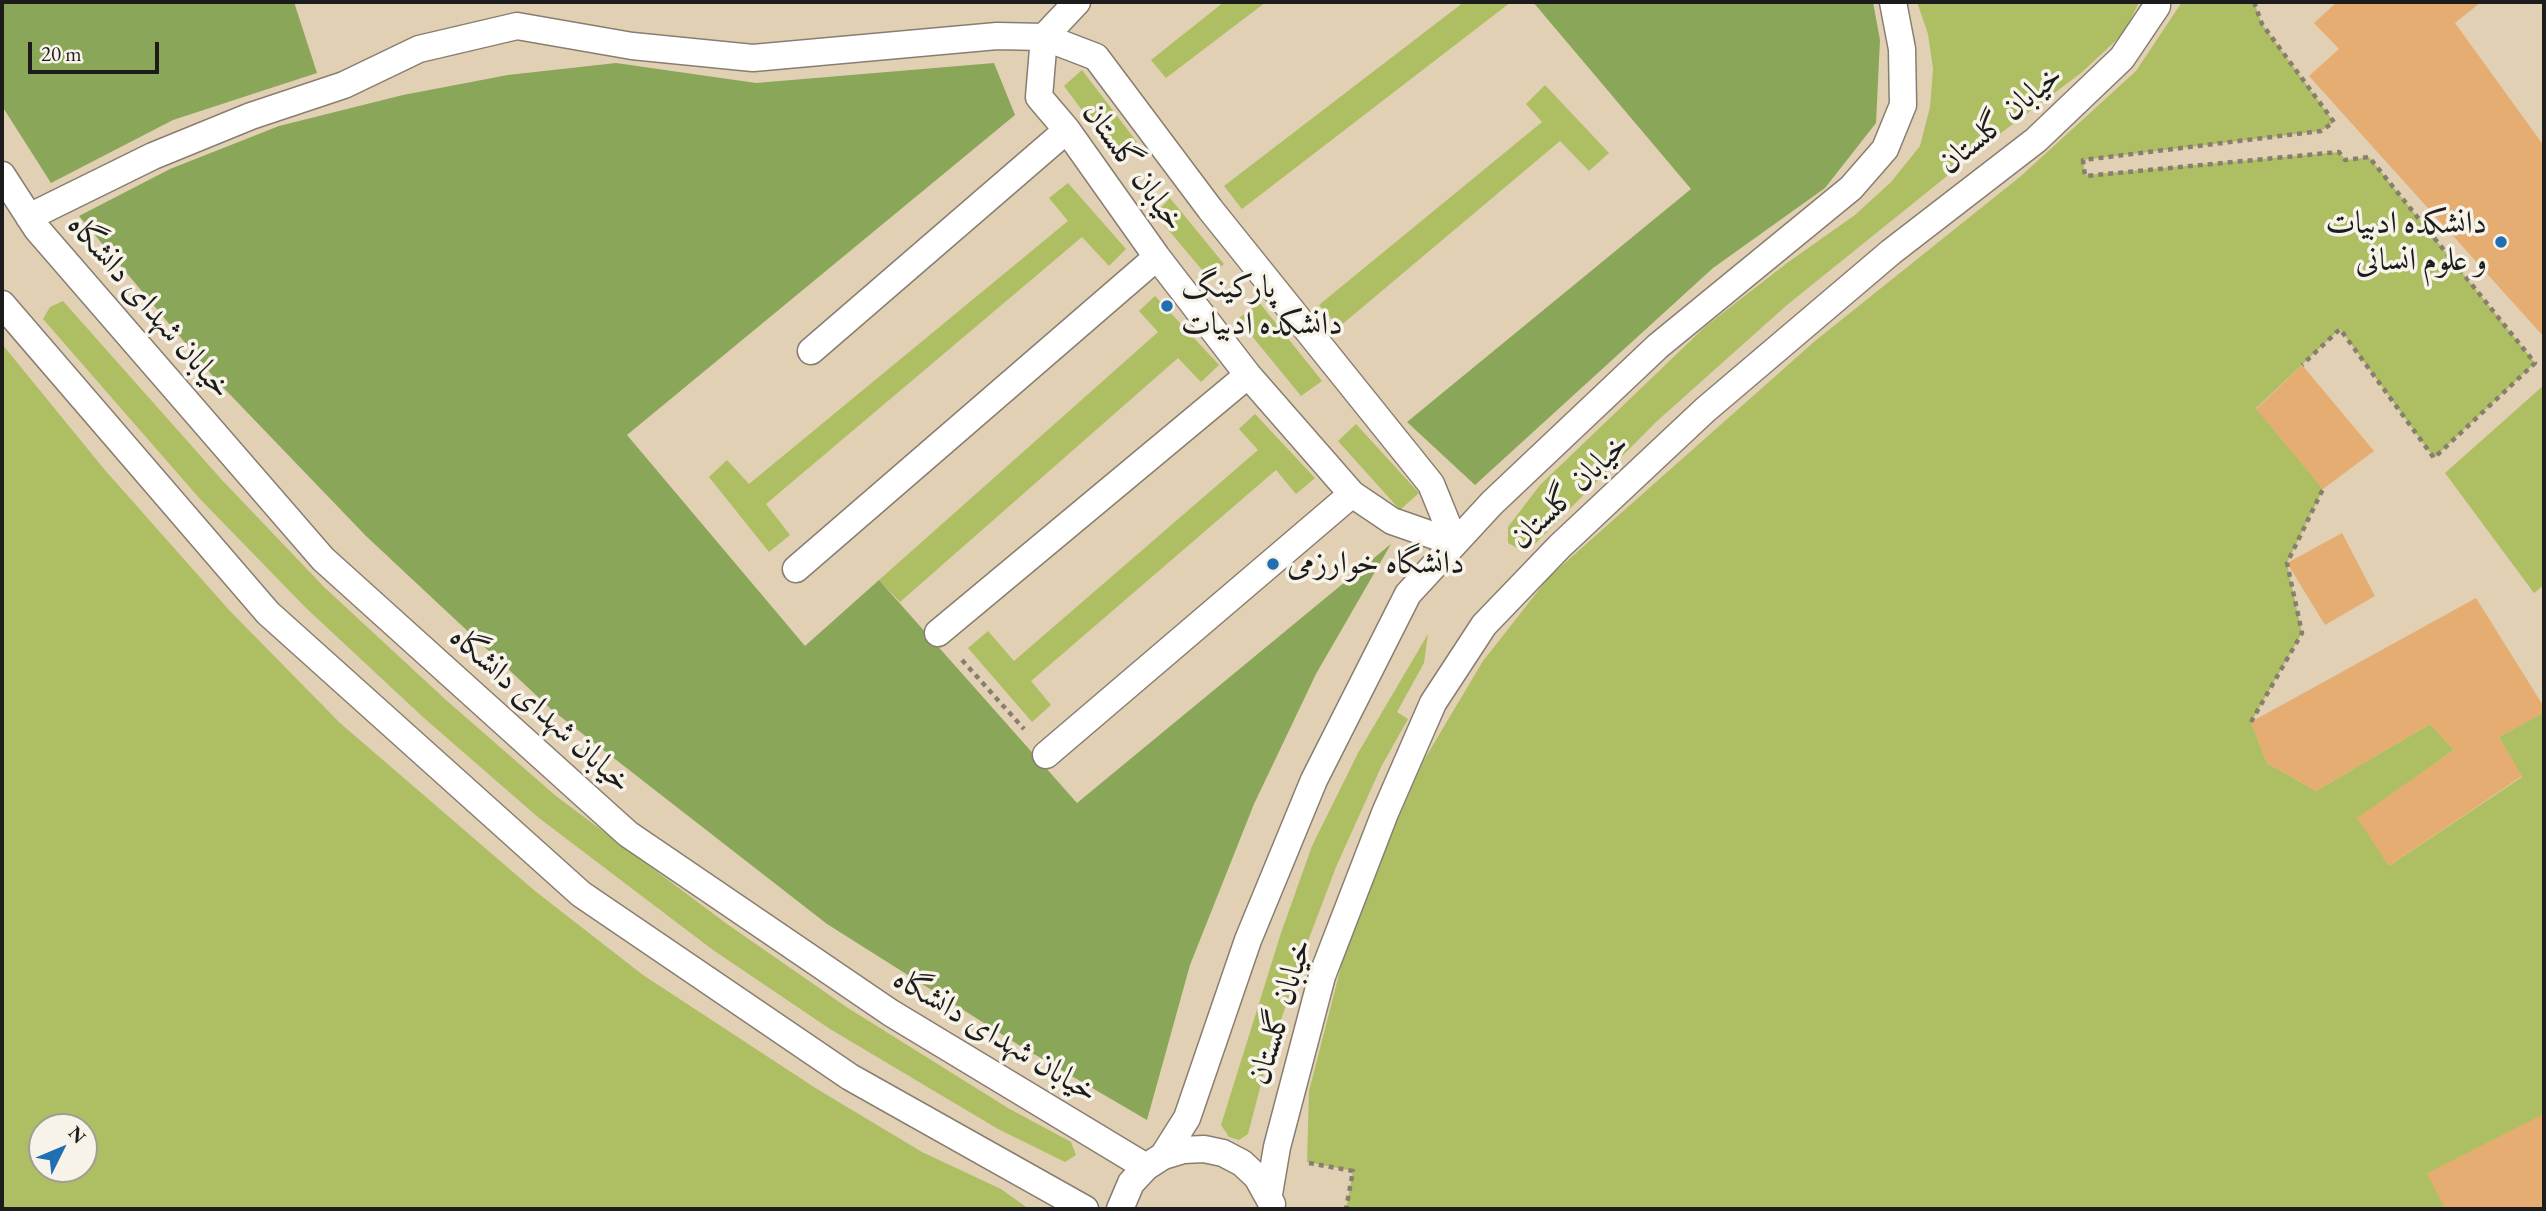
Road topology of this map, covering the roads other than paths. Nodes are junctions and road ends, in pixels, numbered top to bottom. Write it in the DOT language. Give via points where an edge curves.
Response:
graph roads {
  1 [pos="1077,2"];
  2 [pos="1893,2"];
  3 [pos="2157,2"];
  4 [pos="1044,37"];
  5 [pos="1067,130"];
  6 [pos="2,175"];
  7 [pos="29,217"];
  8 [pos="1157,257"];
  9 [pos="2,304"];
  10 [pos="811,351"];
  11 [pos="1248,375"];
  12 [pos="1352,494"];
  13 [pos="1455,543"];
  14 [pos="796,569"];
  15 [pos="938,634"];
  16 [pos="1046,755"];
  17 [pos="1154,1161"];
  18 [pos="1271,1202"];
  19 [pos="1085,1209"];
  20 [pos="1121,1209"];
  1 -- 4 [label="lane"];
  2 -- 13 [label="lane, خیابان گلستان" via="1902,49 1903,105 1885,149 1851,188 1658,346"];
  3 -- 18 [label="lane, خیابان گلستان" via="2123,58 2036,140 1891,252 1705,410 1560,546 1484,625 1433,703 1322,976 1276,1147"];
  4 -- 5 [label="lane, خیابان گلستان" via="1039,97"];
  4 -- 7 [label="lane" via="998,36 753,58 632,46 517,26 419,49 344,85 153,156"];
  4 -- 13 [label="lane, خیابان گلستان" via="1096,57 1210,209 1431,484"];
  5 -- 8 [label="lane, خیابان گلستان"];
  5 -- 10 [label="lane"];
  6 -- 7 [label="lane, خیابان شهدای دانشگاه"];
  7 -- 17 [label="lane, خیابان شهدای دانشگاه" via="323,559 628,834 891,1013"];
  8 -- 11 [label="lane, خیابان گلستان"];
  8 -- 14 [label="lane"];
  9 -- 19 [label="lane" via="268,613 581,894 850,1077"];
  11 -- 12 [label="lane, خیابان گلستان"];
  11 -- 15 [label="lane"];
  12 -- 13 [label="lane, خیابان گلستان" via="1392,521"];
  12 -- 16 [label="lane"];
  13 -- 17 [label="lane, خیابان گلستان" via="1408,594 1314,780 1248,940 1187,1118"];
  17 -- 18 [label="lane" via="1193,1150 1223,1153 1250,1170"];
  17 -- 20 [label="lane, خیابان گلستان" via="1131,1182"];
}
